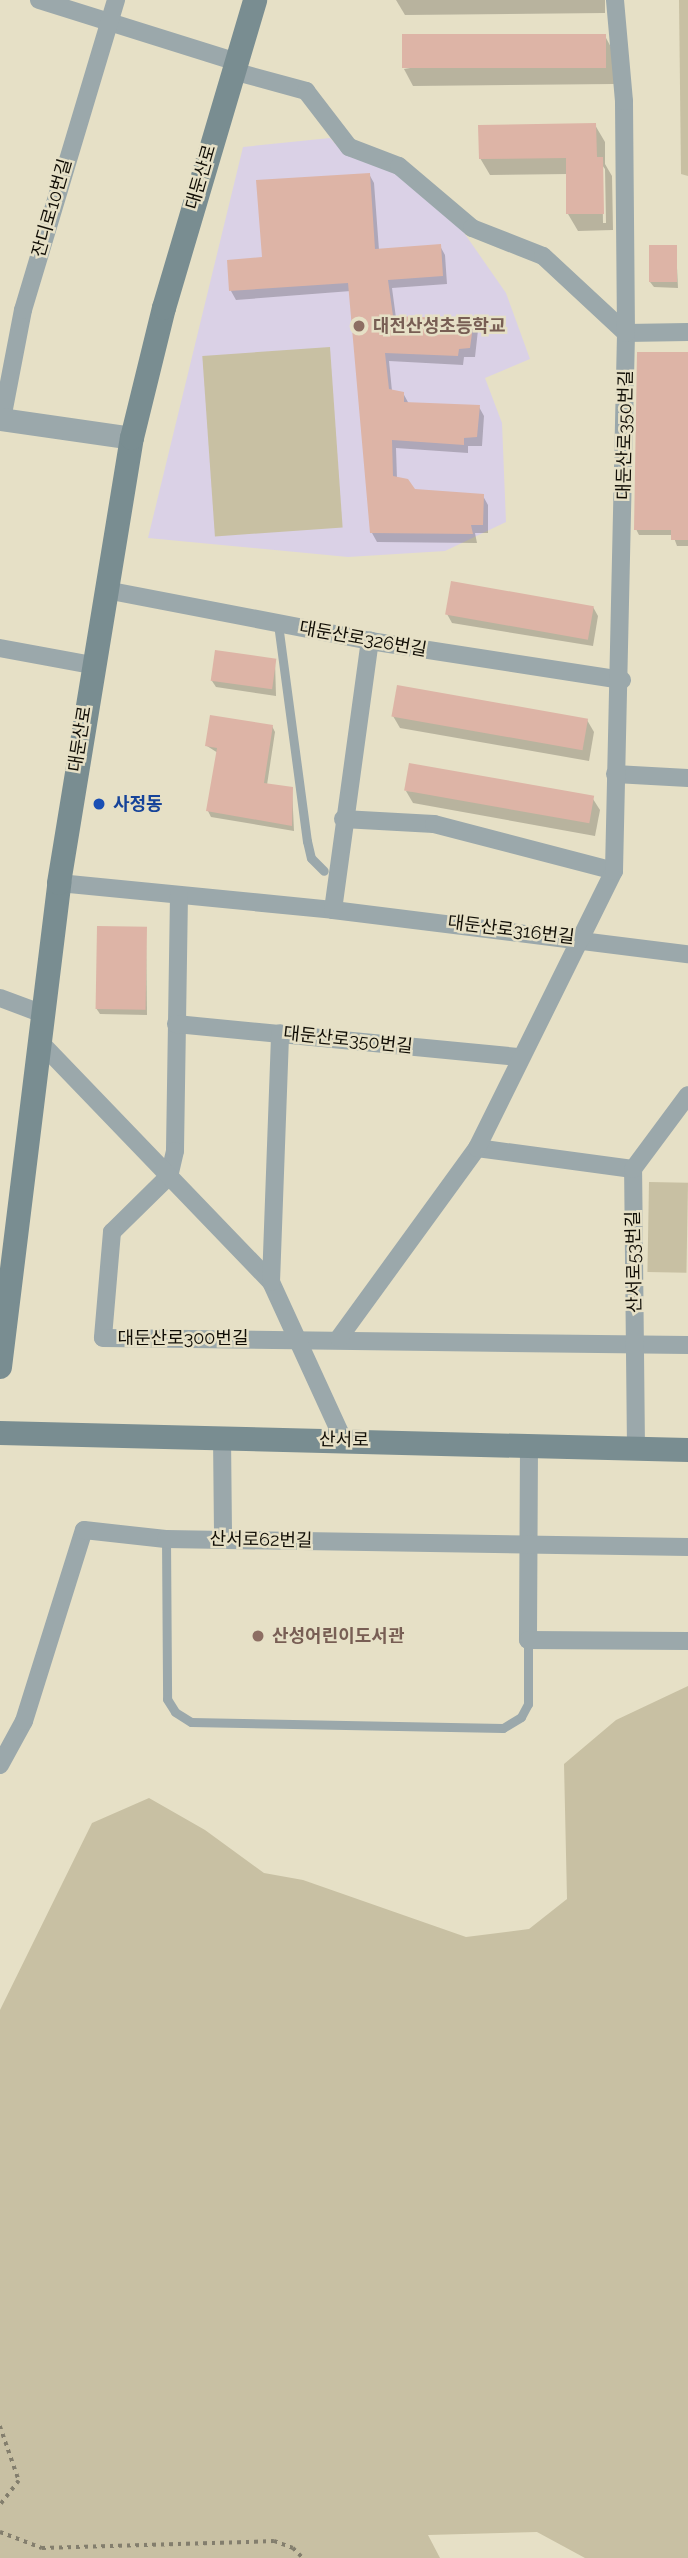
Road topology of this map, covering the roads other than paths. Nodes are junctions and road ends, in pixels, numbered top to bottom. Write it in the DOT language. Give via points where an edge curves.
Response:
graph roads {
  1 [pos="39,0"];
  2 [pos="116,0"];
  3 [pos="255,0"];
  4 [pos="615,0"];
  5 [pos="108,25"];
  6 [pos="235,67"];
  7 [pos="688,331"];
  8 [pos="626,333"];
  9 [pos="1,419"];
  10 [pos="132,438"];
  11 [pos="106,590"];
  12 [pos="278,624"];
  13 [pos="370,641"];
  14 [pos="0,648"];
  15 [pos="92,665"];
  16 [pos="622,680"];
  17 [pos="615,774"];
  18 [pos="688,778"];
  19 [pos="344,819"];
  20 [pos="324,871"];
  21 [pos="614,871"];
  22 [pos="59,883"];
  23 [pos="179,895"];
  24 [pos="333,910"];
  25 [pos="580,938"];
  26 [pos="688,954"];
  27 [pos="0,998"];
  28 [pos="43,1014"];
  29 [pos="176,1024"];
  30 [pos="280,1033"];
  31 [pos="40,1043"];
  32 [pos="520,1057"];
  33 [pos="688,1095"];
  34 [pos="477,1148"];
  35 [pos="633,1169"];
  36 [pos="169,1176"];
  37 [pos="271,1282"];
  38 [pos="299,1338"];
  39 [pos="339,1338"];
  40 [pos="635,1344"];
  41 [pos="688,1345"];
  42 [pos="0,1367"];
  43 [pos="0,1433"];
  44 [pos="222,1437"];
  45 [pos="344,1439"];
  46 [pos="529,1445"];
  47 [pos="636,1448"];
  48 [pos="688,1450"];
  49 [pos="166,1539"];
  50 [pos="223,1539"];
  51 [pos="527,1544"];
  52 [pos="688,1547"];
  53 [pos="528,1640"];
  54 [pos="688,1641"];
  55 [pos="0,1765"];
  1 -- 5 [label="street"];
  2 -- 5 [label="street, 잔디로10번길"];
  3 -- 6 [label="main road, 대둔산로"];
  4 -- 8 [label="street, 대둔산로350번길" via="624,101"];
  5 -- 6 [label="street"];
  5 -- 9 [label="street, 잔디로10번길" via="26,297"];
  6 -- 8 [label="street" via="306,91 349,147 399,166 472,228 543,256"];
  6 -- 10 [label="main road, 대둔산로" via="164,308"];
  7 -- 8 [label="street"];
  8 -- 16 [label="street, 대둔산로350번길"];
  9 -- 10 [label="street"];
  10 -- 11 [label="main road, 대둔산로"];
  11 -- 12 [label="street, 대둔산로326번길"];
  11 -- 15 [label="main road, 대둔산로"];
  12 -- 13 [label="street, 대둔산로326번길"];
  12 -- 20 [label="lane" via="307,841 311,858"];
  13 -- 16 [label="street, 대둔산로326번길"];
  13 -- 19 [label="street"];
  14 -- 15 [label="street"];
  15 -- 22 [label="main road, 대둔산로"];
  16 -- 17 [label="street, 대둔산로350번길"];
  17 -- 18 [label="street"];
  17 -- 21 [label="street, 대둔산로350번길"];
  19 -- 21 [label="street" via="434,824"];
  19 -- 24 [label="street"];
  21 -- 25 [label="street, 대둔산로350번길"];
  22 -- 23 [label="street, 대둔산로316번길"];
  22 -- 28 [label="main road, 대둔산로"];
  23 -- 24 [label="street, 대둔산로316번길"];
  23 -- 29 [label="street"];
  24 -- 25 [label="street, 대둔산로316번길"];
  25 -- 26 [label="street, 대둔산로316번길"];
  25 -- 32 [label="street, 대둔산로350번길"];
  27 -- 28 [label="street"];
  28 -- 31 [label="main road, 대둔산로"];
  29 -- 30 [label="street, 대둔산로350번길"];
  29 -- 36 [label="street" via="175,1151"];
  30 -- 32 [label="street, 대둔산로350번길"];
  30 -- 37 [label="street"];
  31 -- 36 [label="street"];
  31 -- 42 [label="main road, 대둔산로"];
  32 -- 34 [label="street, 대둔산로350번길"];
  33 -- 35 [label="street"];
  34 -- 35 [label="street"];
  34 -- 39 [label="street, 대둔산로350번길"];
  35 -- 40 [label="street, 산서로53번길"];
  36 -- 37 [label="street"];
  36 -- 38 [label="street, 대둔산로300번길" via="112,1232 103,1338"];
  37 -- 38 [label="street"];
  38 -- 39 [label="street, 대둔산로300번길"];
  38 -- 45 [label="street"];
  39 -- 40 [label="street, 대둔산로300번길"];
  40 -- 41 [label="street, 대둔산로300번길"];
  40 -- 47 [label="street, 산서로53번길"];
  43 -- 44 [label="main road, 산서로"];
  44 -- 45 [label="main road, 산서로"];
  44 -- 50 [label="street"];
  45 -- 46 [label="main road, 산서로"];
  46 -- 47 [label="main road, 산서로"];
  46 -- 51 [label="street"];
  47 -- 48 [label="main road, 산서로"];
  49 -- 50 [label="street, 산서로62번길"];
  49 -- 53 [label="lane" via="167,1699 175,1712 191,1721 503,1728 521,1717 528,1704"];
  49 -- 55 [label="street, 산서로62번길" via="84,1530 24,1721"];
  50 -- 51 [label="street, 산서로62번길"];
  51 -- 52 [label="street, 산서로62번길"];
  51 -- 53 [label="street"];
  53 -- 54 [label="street"];
}
